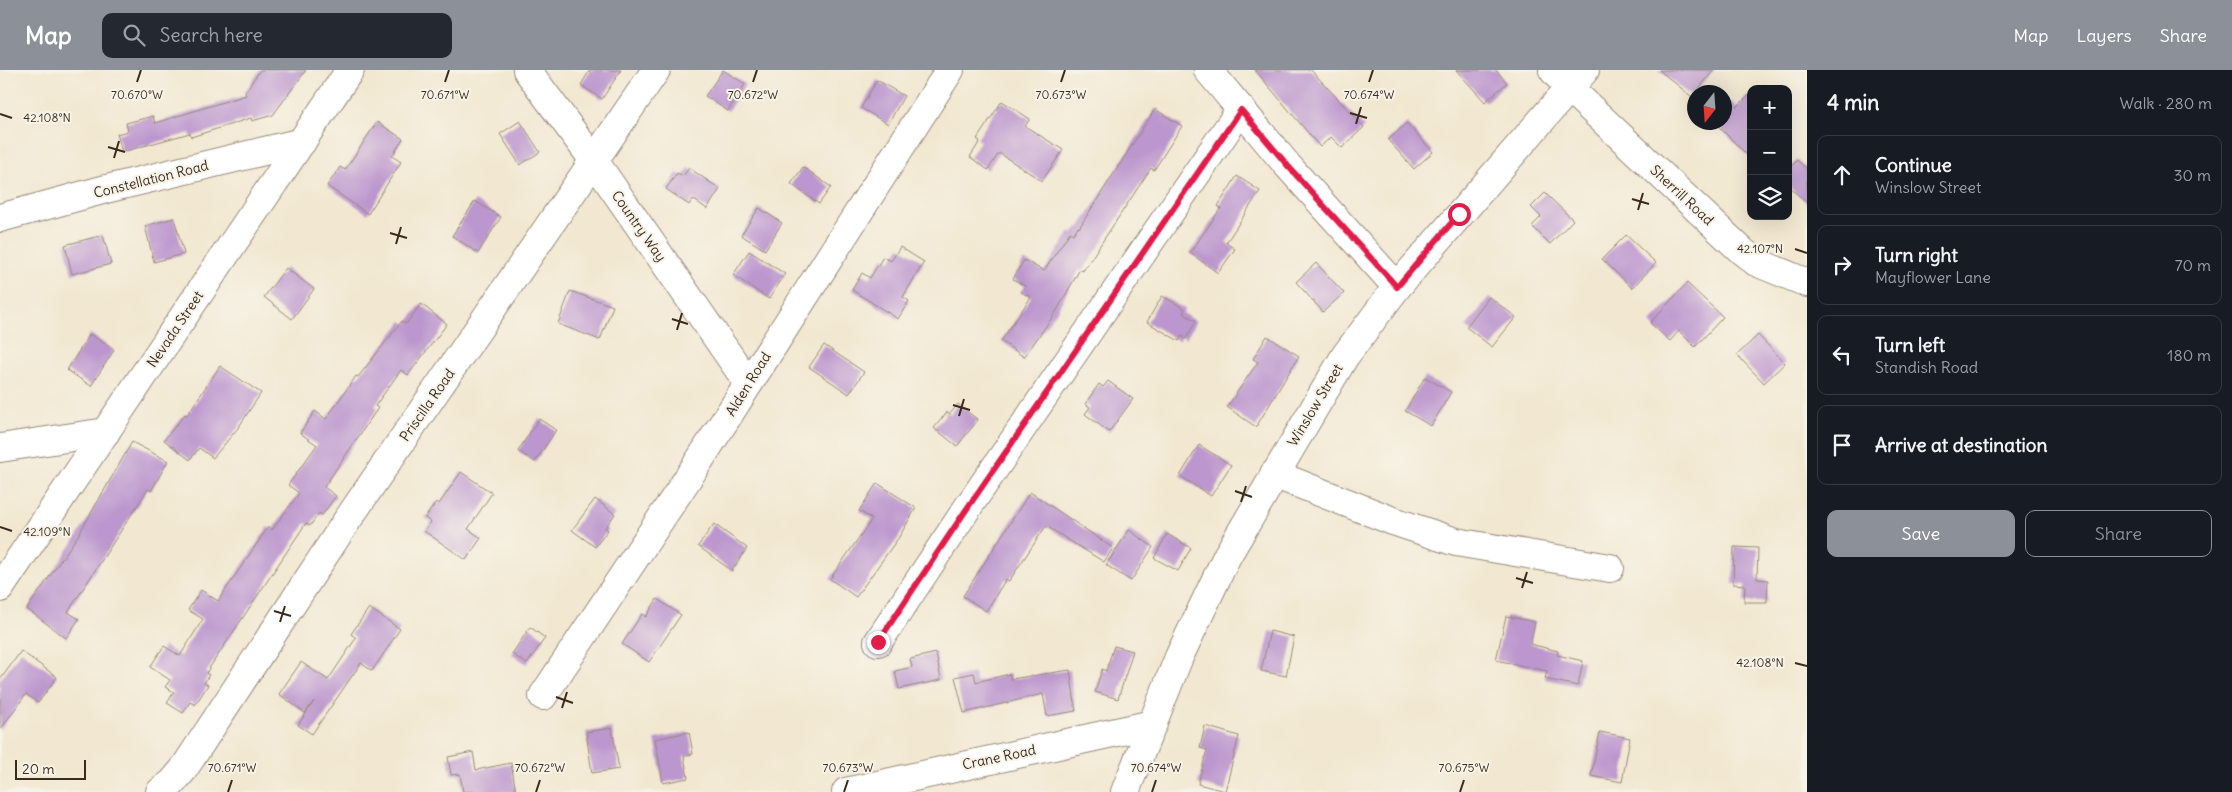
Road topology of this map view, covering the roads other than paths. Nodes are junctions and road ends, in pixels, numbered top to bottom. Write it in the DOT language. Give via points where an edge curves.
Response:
graph roads {
  1 [pos="350,70"];
  2 [pos="527,70"];
  3 [pos="656,70"];
  4 [pos="950,70"];
  5 [pos="1208,70"];
  6 [pos="1569,76"];
  7 [pos="1241,110"];
  8 [pos="302,142"];
  9 [pos="595,162"];
  10 [pos="0,218"];
  11 [pos="1807,283"];
  12 [pos="1397,287"];
  13 [pos="748,383"];
  14 [pos="106,432"];
  15 [pos="0,448"];
  16 [pos="1274,474"];
  17 [pos="1610,568"];
  18 [pos="0,588"];
  19 [pos="878,642"];
  20 [pos="543,696"];
  21 [pos="1153,724"];
  22 [pos="160,792"];
  23 [pos="846,792"];
  24 [pos="1125,792"];
  1 -- 8 [label="street, Nevada Street"];
  2 -- 9 [label="street, Country Way"];
  3 -- 9 [label="street, Priscilla Road"];
  4 -- 13 [label="street, Alden Road"];
  5 -- 7 [label="street"];
  6 -- 11 [label="street, Sherrill Road" via="1742,251 1756,262"];
  6 -- 12 [label="street, Winslow Street"];
  7 -- 12 [label="street"];
  7 -- 19 [label="street"];
  8 -- 10 [label="street, Constellation Road"];
  8 -- 14 [label="street, Nevada Street"];
  9 -- 13 [label="street, Country Way"];
  9 -- 22 [label="street, Priscilla Road" via="348,519 183,770"];
  12 -- 16 [label="street, Winslow Street" via="1345,356"];
  13 -- 20 [label="street, Alden Road"];
  14 -- 15 [label="street"];
  14 -- 18 [label="street, Nevada Street"];
  16 -- 17 [label="street" via="1384,518 1456,542"];
  16 -- 21 [label="street, Winslow Street" via="1227,556 1179,657"];
  21 -- 23 [label="street, Crane Road"];
  21 -- 24 [label="street, Winslow Street"];
}
